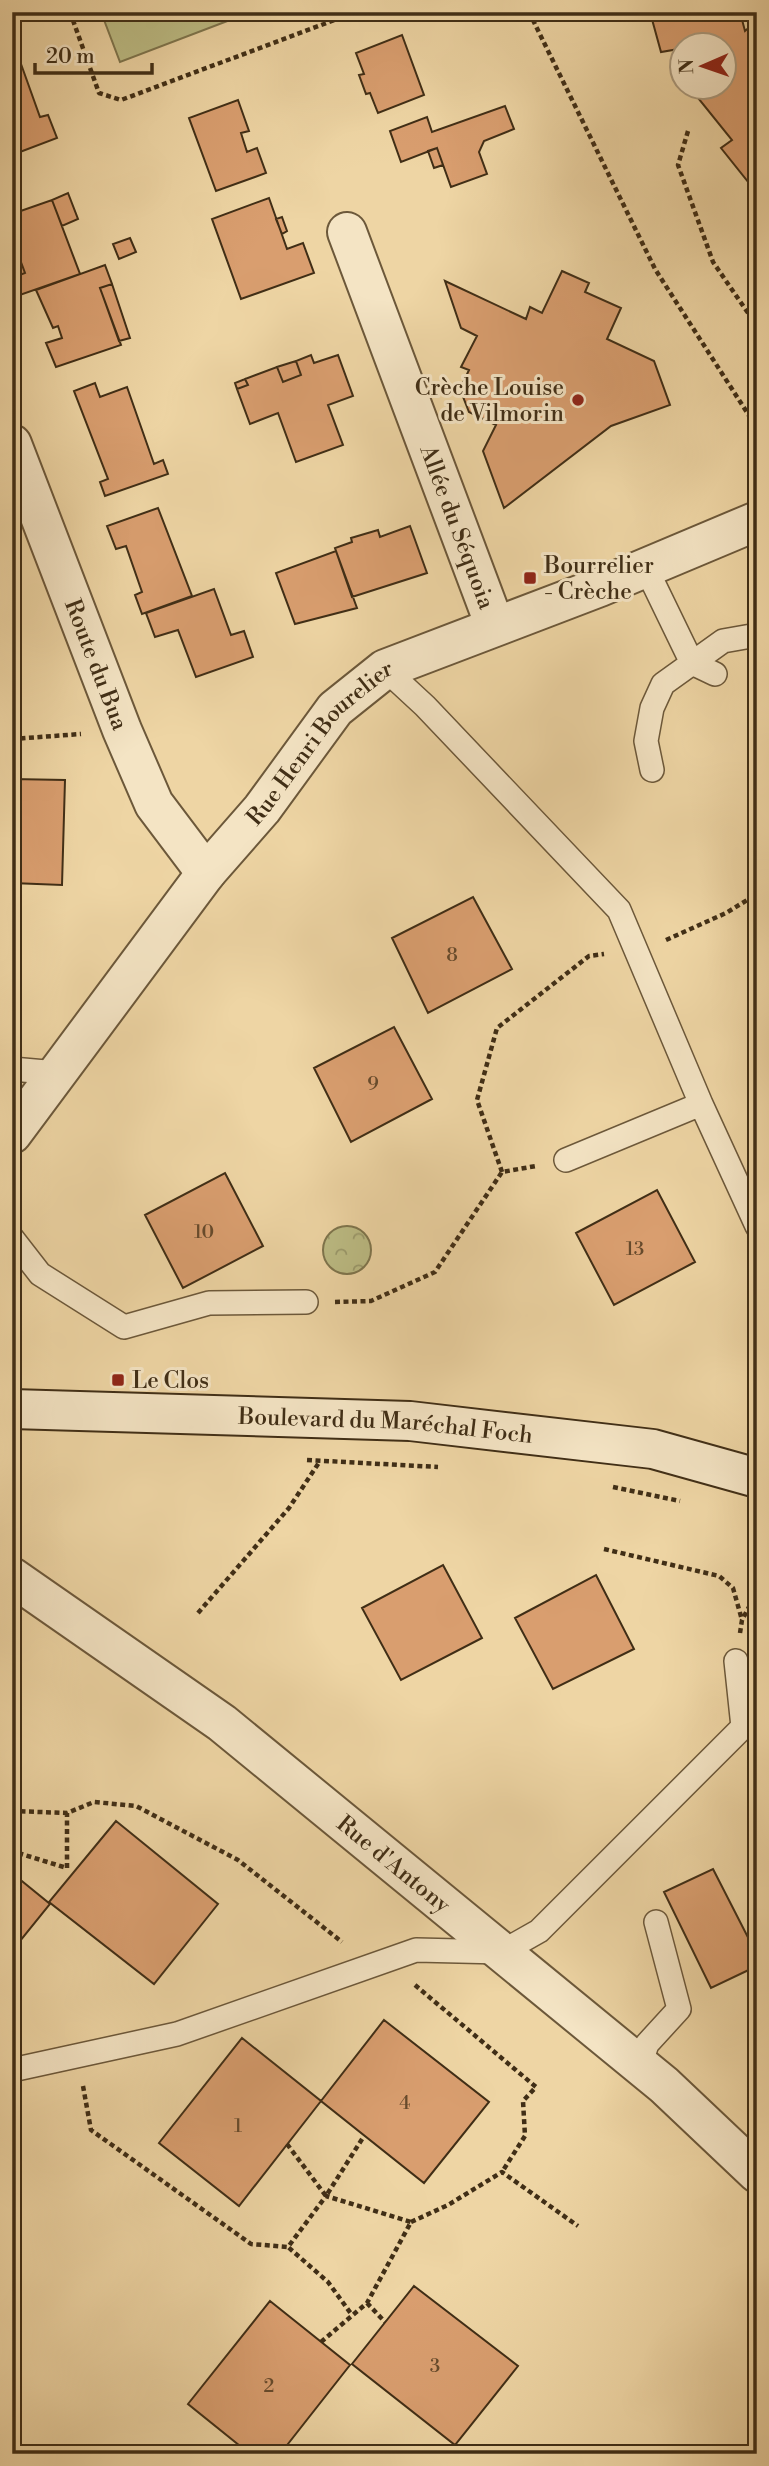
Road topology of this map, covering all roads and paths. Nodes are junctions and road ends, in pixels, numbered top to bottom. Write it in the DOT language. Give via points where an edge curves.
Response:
graph roads {
  1 [pos="70,12"];
  2 [pos="356,12"];
  3 [pos="529,12"];
  4 [pos="688,131"];
  5 [pos="348,232"];
  6 [pos="757,326"];
  7 [pos="757,428"];
  8 [pos="12,444"];
  9 [pos="757,521"];
  10 [pos="645,566"];
  11 [pos="495,626"];
  12 [pos="757,635"];
  13 [pos="692,663"];
  14 [pos="385,668"];
  15 [pos="715,674"];
  16 [pos="122,730"];
  17 [pos="12,739"];
  18 [pos="652,770"];
  19 [pos="206,873"];
  20 [pos="757,894"];
  21 [pos="636,951"];
  22 [pos="12,1069"];
  23 [pos="57,1073"];
  24 [pos="701,1104"];
  25 [pos="12,1134"];
  26 [pos="566,1160"];
  27 [pos="502,1172"];
  28 [pos="757,1226"];
  29 [pos="12,1238"];
  30 [pos="306,1302"];
  31 [pos="12,1409"];
  32 [pos="350,1420"];
  33 [pos="293,1460"];
  34 [pos="320,1461"];
  35 [pos="444,1467"];
  36 [pos="757,1478"];
  37 [pos="610,1486"];
  38 [pos="690,1503"];
  39 [pos="604,1549"];
  40 [pos="12,1577"];
  41 [pos="757,1592"];
  42 [pos="198,1613"];
  43 [pos="742,1620"];
  44 [pos="736,1661"];
  45 [pos="12,1811"];
  46 [pos="12,1848"];
  47 [pos="656,1922"];
  48 [pos="502,1952"];
  49 [pos="78,2055"];
  50 [pos="640,2066"];
  51 [pos="12,2070"];
  52 [pos="364,2136"];
  53 [pos="288,2144"];
  54 [pos="757,2173"];
  55 [pos="326,2196"];
  56 [pos="411,2222"];
  57 [pos="578,2226"];
  58 [pos="288,2247"];
  59 [pos="367,2303"];
  60 [pos="352,2315"];
  61 [pos="385,2322"];
  62 [pos="320,2342"];
  1 -- 2 [label="path" via="99,93 121,100"];
  3 -- 7 [label="path" via="655,269"];
  4 -- 6 [label="path" via="678,165 713,262"];
  5 -- 11 [label="street, Allée du Séquoia"];
  8 -- 16 [label="street, Route du Bua"];
  9 -- 10 [label="street, Rue Henri Bourelier"];
  10 -- 11 [label="street, Rue Henri Bourelier"];
  10 -- 13 [label="lane"];
  11 -- 14 [label="street, Rue Henri Bourelier"];
  12 -- 13 [label="lane" via="723,641"];
  13 -- 15 [label="lane"];
  13 -- 18 [label="lane" via="663,684 652,708 646,741"];
  14 -- 19 [label="street, Rue Henri Bourelier" via="335,709 262,809"];
  14 -- 21 [label="lane" via="620,910"];
  16 -- 17 [label="path"];
  16 -- 19 [label="street, Route du Bua" via="154,804"];
  19 -- 23 [label="street, Rue Henri Bourelier"];
  20 -- 21 [label="path" via="690,930"];
  21 -- 24 [label="lane"];
  21 -- 27 [label="path" via="589,956 497,1028 477,1100"];
  22 -- 23 [label="lane"];
  23 -- 25 [label="street, Rue Henri Bourelier"];
  24 -- 26 [label="lane"];
  24 -- 28 [label="lane"];
  26 -- 27 [label="path"];
  27 -- 30 [label="path" via="435,1272 371,1301"];
  29 -- 30 [label="lane" via="40,1274 124,1327 209,1303"];
  31 -- 32 [label="street, Boulevard du Maréchal Foch"];
  32 -- 34 [label="path"];
  32 -- 36 [label="street, Boulevard du Maréchal Foch" via="410,1421 653,1449"];
  33 -- 34 [label="path"];
  34 -- 35 [label="path"];
  34 -- 42 [label="path" via="289,1508"];
  37 -- 38 [label="path"];
  39 -- 43 [label="path" via="719,1576 733,1588"];
  40 -- 48 [label="street, Rue d'Antony" via="222,1723"];
  41 -- 43 [label="path"];
  43 -- 44 [label="path"];
  44 -- 48 [label="lane" via="743,1727 539,1931"];
  45 -- 46 [label="path" via="67,1813 67,1868"];
  47 -- 50 [label="lane" via="680,2009 647,2045"];
  48 -- 49 [label="lane" via="416,1950 177,2034"];
  48 -- 50 [label="street, Rue d'Antony"];
  49 -- 51 [label="lane"];
  49 -- 58 [label="path" via="91,2130 251,2244"];
  50 -- 54 [label="street, Rue d'Antony"];
  52 -- 55 [label="path"];
  53 -- 55 [label="path"];
  55 -- 56 [label="path"];
  55 -- 58 [label="path"];
  56 -- 57 [label="path" via="502,2172"];
  56 -- 59 [label="path"];
  58 -- 60 [label="path" via="328,2282"];
  59 -- 60 [label="path"];
  59 -- 61 [label="path"];
  60 -- 62 [label="path"];
}
